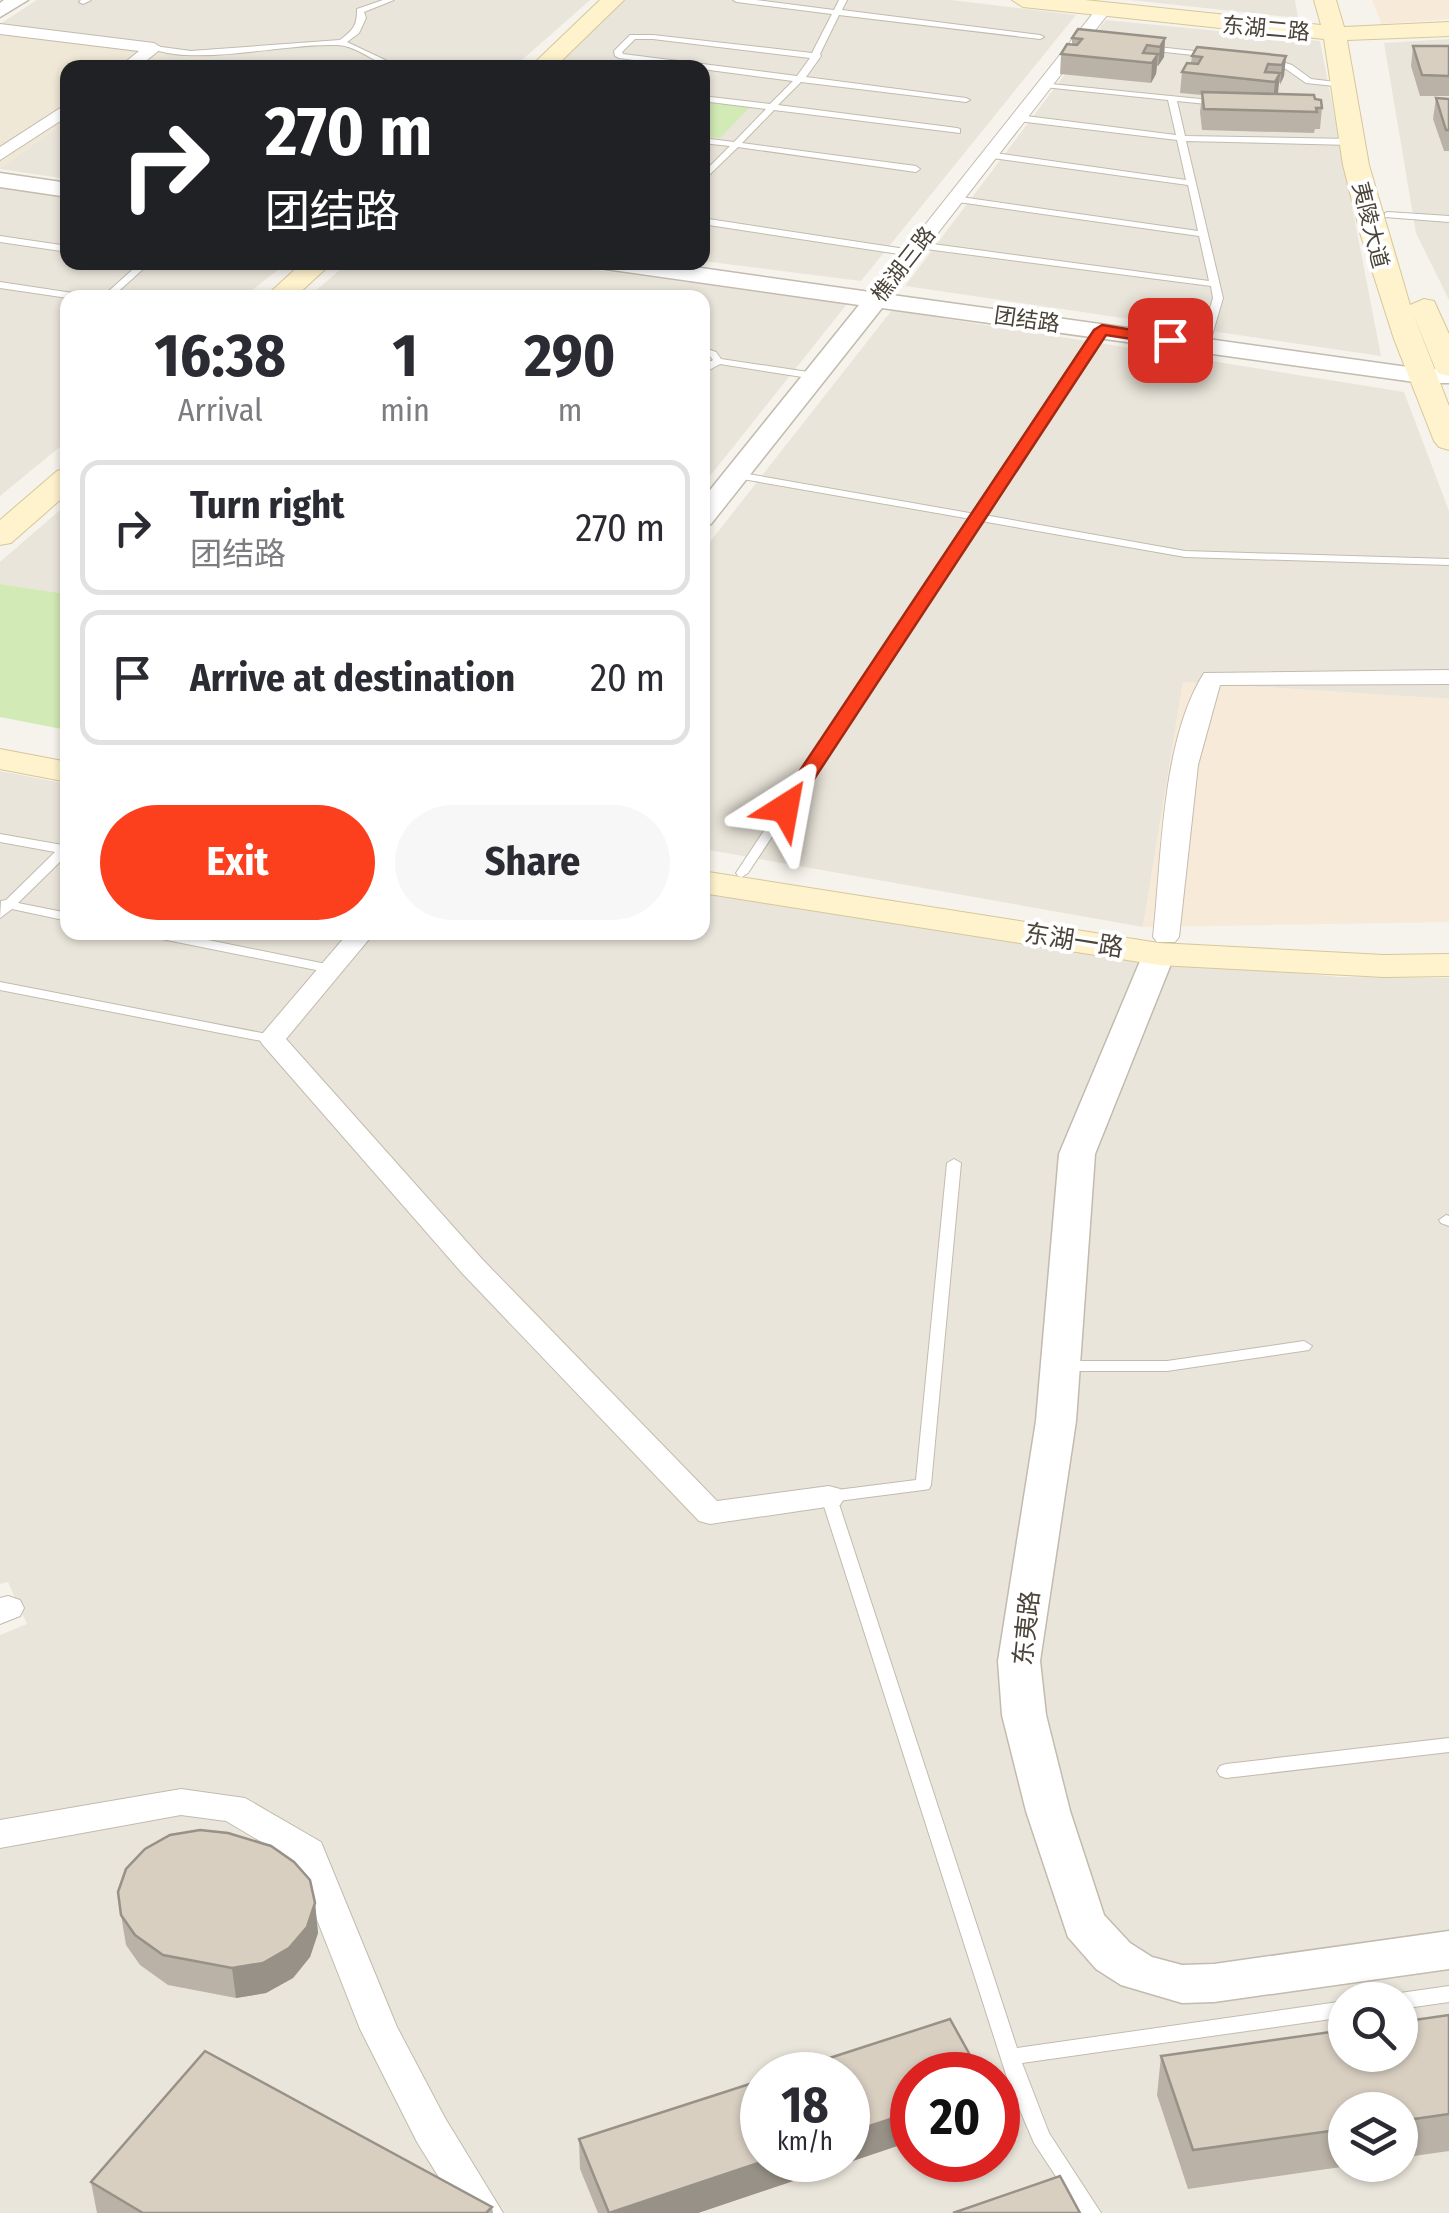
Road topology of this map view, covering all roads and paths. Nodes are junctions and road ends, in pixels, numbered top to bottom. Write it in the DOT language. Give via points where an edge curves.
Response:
graph roads {
  1 [pos="18,0"];
  2 [pos="390,0"];
  3 [pos="596,0"];
  4 [pos="613,0"];
  5 [pos="737,0"];
  6 [pos="844,0"];
  7 [pos="1023,0"];
  8 [pos="1325,0"];
  9 [pos="1348,0"];
  10 [pos="1103,10"];
  11 [pos="0,12"];
  12 [pos="836,12"];
  13 [pos="0,29"];
  14 [pos="1449,29"];
  15 [pos="1349,35"];
  16 [pos="1040,37"];
  17 [pos="1078,41"];
  18 [pos="342,42"];
  19 [pos="1098,43"];
  20 [pos="1138,47"];
  21 [pos="154,48"];
  22 [pos="1216,55"];
  23 [pos="816,56"];
  24 [pos="1256,59"];
  25 [pos="137,60"];
  26 [pos="381,60"];
  27 [pos="531,60"];
  28 [pos="549,60"];
  29 [pos="650,60"];
  30 [pos="710,68"];
  31 [pos="800,79"];
  32 [pos="1044,85"];
  33 [pos="1344,85"];
  34 [pos="1172,98"];
  35 [pos="710,99"];
  36 [pos="966,100"];
  37 [pos="1222,104"];
  38 [pos="773,107"];
  39 [pos="60,114"];
  40 [pos="1018,118"];
  41 [pos="956,130"];
  42 [pos="1181,138"];
  43 [pos="710,141"];
  44 [pos="1351,142"];
  45 [pos="738,144"];
  46 [pos="0,155"];
  47 [pos="988,155"];
  48 [pos="916,169"];
  49 [pos="710,173"];
  50 [pos="0,177"];
  51 [pos="1192,183"];
  52 [pos="60,185"];
  53 [pos="954,199"];
  54 [pos="1388,214"];
  55 [pos="1449,219"];
  56 [pos="710,222"];
  57 [pos="1203,234"];
  58 [pos="0,239"];
  59 [pos="60,248"];
  60 [pos="915,249"];
  61 [pos="138,270"];
  62 [pos="289,270"];
  63 [pos="310,270"];
  64 [pos="672,270"];
  65 [pos="710,270"];
  66 [pos="1214,284"];
  67 [pos="0,285"];
  68 [pos="115,290"];
  69 [pos="265,290"];
  70 [pos="287,290"];
  71 [pos="60,294"];
  72 [pos="880,295"];
  73 [pos="1102,330"];
  74 [pos="1206,339"];
  75 [pos="710,353"];
  76 [pos="718,361"];
  77 [pos="710,366"];
  78 [pos="1449,371"];
  79 [pos="1420,373"];
  80 [pos="815,376"];
  81 [pos="1449,441"];
  82 [pos="60,466"];
  83 [pos="737,475"];
  84 [pos="60,487"];
  85 [pos="710,508"];
  86 [pos="0,517"];
  87 [pos="979,518"];
  88 [pos="0,536"];
  89 [pos="1449,562"];
  90 [pos="1449,676"];
  91 [pos="0,742"];
  92 [pos="60,753"];
  93 [pos="0,759"];
  94 [pos="60,770"];
  95 [pos="0,838"];
  96 [pos="60,849"];
  97 [pos="60,856"];
  98 [pos="710,867"];
  99 [pos="742,873"];
  100 [pos="710,883"];
  101 [pos="3,908"];
  102 [pos="60,916"];
  103 [pos="187,940"];
  104 [pos="356,940"];
  105 [pos="1162,945"];
  106 [pos="1449,948"];
  107 [pos="1449,965"];
  108 [pos="330,969"];
  109 [pos="0,986"];
  110 [pos="272,1039"];
  111 [pos="954,1163"];
  112 [pos="1304,1346"];
  113 [pos="1060,1366"];
  114 [pos="829,1498"];
  115 [pos="1449,1745"];
  116 [pos="1226,1771"];
  117 [pos="0,1834"];
  118 [pos="1449,1950"];
  119 [pos="1449,1994"];
  120 [pos="1418,1998"];
  121 [pos="1328,2011"];
  122 [pos="1008,2052"];
  123 [pos="1020,2057"];
  124 [pos="1020,2084"];
  125 [pos="483,2213"];
  126 [pos="1091,2213"];
  1 -- 11 [label="street"];
  2 -- 18 [label="lane" via="360,11 356,31"];
  3 -- 27 [label="main road"];
  4 -- 28 [label="main road"];
  5 -- 12 [label="lane"];
  6 -- 12 [label="lane"];
  7 -- 10 [label="main road, 东湖二路"];
  8 -- 15 [label="main road, 夷陵大道"];
  9 -- 15 [label="main road, 夷陵大道"];
  10 -- 15 [label="main road, 东湖二路"];
  10 -- 17 [label="street, 樵湖三路"];
  12 -- 16 [label="lane"];
  12 -- 23 [label="lane"];
  13 -- 21 [label="street"];
  14 -- 15 [label="main road, 东湖二路"];
  15 -- 33 [label="main road, 夷陵大道"];
  15 -- 54 [label="main road, 夷陵大道"];
  17 -- 19 [label="lane"];
  17 -- 32 [label="street, 樵湖三路"];
  18 -- 21 [label="lane" via="191,54"];
  18 -- 26 [label="lane"];
  20 -- 22 [label="lane"];
  21 -- 25 [label="street"];
  23 -- 29 [label="lane" via="653,37 633,37 618,50 619,56"];
  23 -- 31 [label="lane"];
  24 -- 33 [label="lane" via="1276,61 1310,82"];
  30 -- 31 [label="lane"];
  31 -- 36 [label="lane"];
  31 -- 38 [label="lane"];
  32 -- 34 [label="lane"];
  32 -- 40 [label="street, 樵湖三路"];
  33 -- 44 [label="main road, 夷陵大道"];
  34 -- 37 [label="lane"];
  34 -- 42 [label="lane"];
  35 -- 38 [label="lane"];
  38 -- 41 [label="lane"];
  38 -- 45 [label="lane"];
  39 -- 46 [label="street"];
  40 -- 42 [label="lane"];
  40 -- 47 [label="street, 樵湖三路"];
  42 -- 44 [label="lane"];
  42 -- 51 [label="lane"];
  43 -- 45 [label="lane"];
  44 -- 79 [label="main road, 夷陵大道" via="1384,278"];
  45 -- 48 [label="lane"];
  45 -- 49 [label="lane"];
  47 -- 51 [label="lane"];
  47 -- 53 [label="street, 樵湖三路"];
  50 -- 52 [label="street"];
  51 -- 57 [label="lane"];
  53 -- 57 [label="lane"];
  53 -- 60 [label="street, 樵湖三路"];
  54 -- 55 [label="lane"];
  54 -- 78 [label="main road, 夷陵大道"];
  56 -- 60 [label="lane"];
  57 -- 66 [label="lane"];
  58 -- 59 [label="lane"];
  60 -- 66 [label="lane"];
  60 -- 72 [label="street, 樵湖三路"];
  61 -- 68 [label="lane"];
  62 -- 69 [label="main road"];
  63 -- 70 [label="main road"];
  64 -- 72 [label="street, 团结路"];
  65 -- 72 [label="street, 团结路"];
  66 -- 74 [label="lane" via="1216,314"];
  67 -- 71 [label="lane"];
  72 -- 73 [label="street, 团结路"];
  72 -- 74 [label="street, 团结路"];
  72 -- 80 [label="street, 樵湖三路"];
  73 -- 79 [label="street, 团结路"];
  73 -- 87 [label="lane"];
  74 -- 79 [label="street, 团结路"];
  75 -- 76 [label="lane"];
  76 -- 77 [label="lane"];
  76 -- 80 [label="lane"];
  78 -- 79 [label="street, 团结路"];
  79 -- 81 [label="main road, 夷陵大道"];
  80 -- 83 [label="street, 樵湖三路"];
  82 -- 86 [label="main road"];
  83 -- 85 [label="street, 樵湖三路"];
  83 -- 87 [label="lane"];
  84 -- 88 [label="main road"];
  87 -- 89 [label="lane" via="1184,554"];
  87 -- 99 [label="lane"];
  90 -- 105 [label="street" via="1212,678 1200,698"];
  91 -- 92 [label="main road"];
  93 -- 94 [label="main road"];
  95 -- 96 [label="lane"];
  97 -- 101 [label="lane"];
  98 -- 99 [label="main road"];
  99 -- 105 [label="main road"];
  100 -- 105 [label="main road, 东湖一路"];
  101 -- 102 [label="lane"];
  103 -- 108 [label="lane"];
  104 -- 108 [label="street"];
  105 -- 106 [label="main road"];
  105 -- 107 [label="main road, 东湖一路" via="1384,966"];
  105 -- 113 [label="street, 东夷路" via="1077,1154"];
  108 -- 110 [label="street"];
  109 -- 110 [label="lane"];
  110 -- 114 [label="street" via="472,1266 710,1513"];
  111 -- 114 [label="lane" via="923,1485"];
  112 -- 113 [label="lane" via="1167,1366"];
  113 -- 118 [label="street, 东夷路" via="1019,1661 1024,1715 1084,1924 1138,1972 1182,1984"];
  114 -- 122 [label="lane"];
  115 -- 116 [label="lane"];
  117 -- 125 [label="street" via="181,1802 233,1808 308,1852 379,2030"];
  119 -- 120 [label="lane"];
  121 -- 123 [label="lane"];
  124 -- 126 [label="lane" via="1040,2137"];
}
